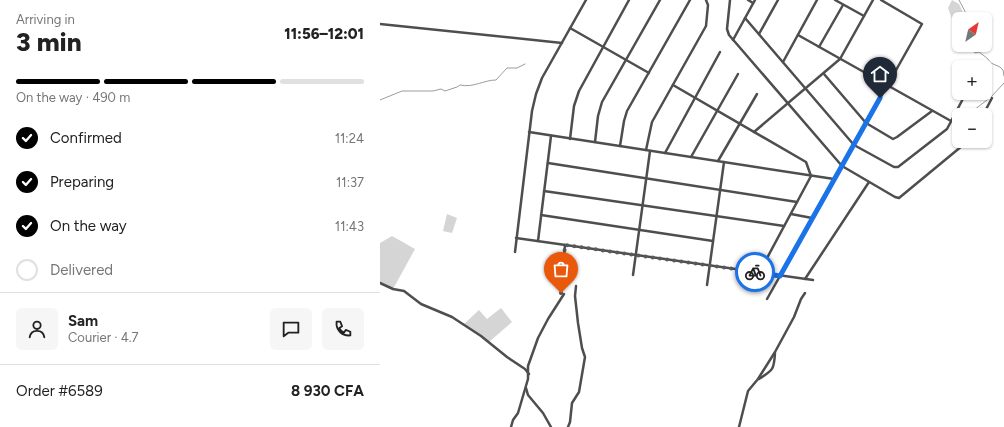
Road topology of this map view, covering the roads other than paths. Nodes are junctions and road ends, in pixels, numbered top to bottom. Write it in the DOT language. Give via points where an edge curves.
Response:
graph roads {
  1 [pos="586,0"];
  2 [pos="629,0"];
  3 [pos="660,0"];
  4 [pos="690,0"];
  5 [pos="706,0"];
  6 [pos="730,0"];
  7 [pos="748,0"];
  8 [pos="778,0"];
  9 [pos="817,0"];
  10 [pos="835,0"];
  11 [pos="873,0"];
  12 [pos="881,0"];
  13 [pos="754,2"];
  14 [pos="843,4"];
  15 [pos="864,16"];
  16 [pos="745,18"];
  17 [pos="380,24"];
  18 [pos="570,28"];
  19 [pos="759,34"];
  20 [pos="798,35"];
  21 [pos="733,40"];
  22 [pos="562,43"];
  23 [pos="603,47"];
  24 [pos="819,47"];
  25 [pos="720,52"];
  26 [pos="840,59"];
  27 [pos="626,60"];
  28 [pos="783,62"];
  29 [pos="649,73"];
  30 [pos="738,74"];
  31 [pos="824,74"];
  32 [pos="673,85"];
  33 [pos="887,86"];
  34 [pos="806,89"];
  35 [pos="757,94"];
  36 [pos="695,98"];
  37 [pos="962,100"];
  38 [pos="788,104"];
  39 [pos="717,111"];
  40 [pos="932,111"];
  41 [pos="951,122"];
  42 [pos="866,123"];
  43 [pos="740,124"];
  44 [pos="529,132"];
  45 [pos="754,132"];
  46 [pos="551,136"];
  47 [pos="570,138"];
  48 [pos="595,142"];
  49 [pos="854,145"];
  50 [pos="620,146"];
  51 [pos="960,148"];
  52 [pos="646,150"];
  53 [pos="650,151"];
  54 [pos="665,153"];
  55 [pos="691,157"];
  56 [pos="718,161"];
  57 [pos="724,162"];
  58 [pos="548,163"];
  59 [pos="842,166"];
  60 [pos="811,176"];
  61 [pos="646,178"];
  62 [pos="834,179"];
  63 [pos="869,182"];
  64 [pos="721,190"];
  65 [pos="544,191"];
  66 [pos="797,202"];
  67 [pos="643,206"];
  68 [pos="791,214"];
  69 [pos="541,215"];
  70 [pos="717,216"];
  71 [pos="812,218"];
  72 [pos="784,226"];
  73 [pos="640,230"];
  74 [pos="516,238"];
  75 [pos="538,241"];
  76 [pos="713,241"];
  77 [pos="565,245"];
  78 [pos="515,252"];
  79 [pos="636,255"];
  80 [pos="710,266"];
  81 [pos="759,273"];
  82 [pos="634,275"];
  83 [pos="780,276"];
  84 [pos="806,279"];
  85 [pos="813,280"];
  86 [pos="380,283"];
  87 [pos="707,285"];
  88 [pos="576,286"];
  89 [pos="805,293"];
  90 [pos="767,299"];
  91 [pos="775,352"];
  92 [pos="529,374"];
  93 [pos="758,379"];
  94 [pos="526,387"];
  95 [pos="511,427"];
  96 [pos="550,427"];
  97 [pos="568,427"];
  98 [pos="739,427"];
  1 -- 18 [label="street"];
  2 -- 23 [label="street"];
  3 -- 27 [label="street"];
  4 -- 29 [label="street"];
  5 -- 32 [label="street" via="706,26"];
  6 -- 21 [label="street" via="727,29"];
  7 -- 13 [label="street"];
  8 -- 19 [label="street"];
  9 -- 20 [label="street"];
  10 -- 14 [label="street"];
  11 -- 15 [label="street"];
  12 -- 33 [label="street" via="922,24"];
  13 -- 16 [label="street"];
  14 -- 15 [label="street"];
  14 -- 24 [label="street"];
  15 -- 26 [label="street"];
  16 -- 19 [label="street"];
  16 -- 21 [label="street"];
  17 -- 22 [label="street"];
  18 -- 22 [label="street"];
  18 -- 23 [label="street"];
  19 -- 28 [label="street"];
  20 -- 24 [label="street"];
  20 -- 28 [label="street"];
  21 -- 38 [label="street"];
  22 -- 44 [label="street" via="536,94"];
  23 -- 27 [label="street"];
  23 -- 47 [label="street" via="579,91 574,106"];
  24 -- 26 [label="street"];
  25 -- 36 [label="street"];
  26 -- 31 [label="street"];
  26 -- 33 [label="street"];
  27 -- 29 [label="street"];
  27 -- 48 [label="street" via="602,102"];
  28 -- 34 [label="street"];
  29 -- 50 [label="street" via="627,111"];
  30 -- 39 [label="street"];
  31 -- 34 [label="street"];
  31 -- 42 [label="street"];
  32 -- 36 [label="street"];
  32 -- 52 [label="street" via="652,122"];
  33 -- 40 [label="street"];
  33 -- 42 [label="street"];
  34 -- 38 [label="street"];
  34 -- 49 [label="street"];
  35 -- 43 [label="street"];
  36 -- 39 [label="street"];
  36 -- 54 [label="street"];
  37 -- 41 [label="street"];
  38 -- 45 [label="street"];
  38 -- 59 [label="street"];
  39 -- 43 [label="street"];
  39 -- 55 [label="street"];
  40 -- 41 [label="street"];
  40 -- 42 [label="street" via="893,139"];
  41 -- 49 [label="street" via="947,129 898,167"];
  42 -- 49 [label="street"];
  43 -- 45 [label="street"];
  43 -- 56 [label="street"];
  44 -- 46 [label="street"];
  44 -- 74 [label="street"];
  45 -- 60 [label="street" via="806,162"];
  46 -- 47 [label="street"];
  46 -- 58 [label="street"];
  47 -- 48 [label="street"];
  48 -- 50 [label="street"];
  49 -- 59 [label="street"];
  50 -- 52 [label="street"];
  51 -- 63 [label="street" via="899,198"];
  52 -- 53 [label="street"];
  53 -- 54 [label="street"];
  53 -- 61 [label="street"];
  54 -- 55 [label="street"];
  55 -- 56 [label="street"];
  56 -- 57 [label="street"];
  57 -- 60 [label="street"];
  57 -- 64 [label="street"];
  58 -- 61 [label="street"];
  58 -- 65 [label="street"];
  59 -- 62 [label="street"];
  59 -- 63 [label="street"];
  60 -- 62 [label="street"];
  60 -- 66 [label="street"];
  61 -- 64 [label="street"];
  61 -- 67 [label="street"];
  62 -- 71 [label="street"];
  63 -- 84 [label="street"];
  64 -- 66 [label="street"];
  64 -- 70 [label="street"];
  65 -- 67 [label="street"];
  65 -- 69 [label="street"];
  66 -- 68 [label="street"];
  67 -- 70 [label="street"];
  67 -- 73 [label="street"];
  68 -- 71 [label="street"];
  68 -- 72 [label="street"];
  69 -- 73 [label="street"];
  69 -- 75 [label="street"];
  70 -- 72 [label="street"];
  70 -- 76 [label="street"];
  71 -- 83 [label="street"];
  72 -- 81 [label="street"];
  73 -- 76 [label="street"];
  73 -- 79 [label="street"];
  74 -- 75 [label="street"];
  74 -- 78 [label="street"];
  75 -- 77 [label="street"];
  76 -- 80 [label="street"];
  77 -- 79 [label="street"];
  77 -- 92 [label="street" via="562,294 538,338 528,366"];
  79 -- 80 [label="street"];
  79 -- 82 [label="street"];
  80 -- 81 [label="street"];
  80 -- 87 [label="street"];
  81 -- 83 [label="street"];
  83 -- 84 [label="street"];
  83 -- 90 [label="street"];
  84 -- 85 [label="street"];
  86 -- 92 [label="street" via="404,291 421,304 452,317 482,336"];
  88 -- 97 [label="street" via="578,323 585,357 579,392 572,403"];
  89 -- 91 [label="street"];
  91 -- 93 [label="street"];
  91 -- 93 [label="street" via="771,371"];
  92 -- 94 [label="street"];
  93 -- 98 [label="street" via="748,391"];
  94 -- 95 [label="street"];
  94 -- 96 [label="street" via="528,395 543,413"];
}
